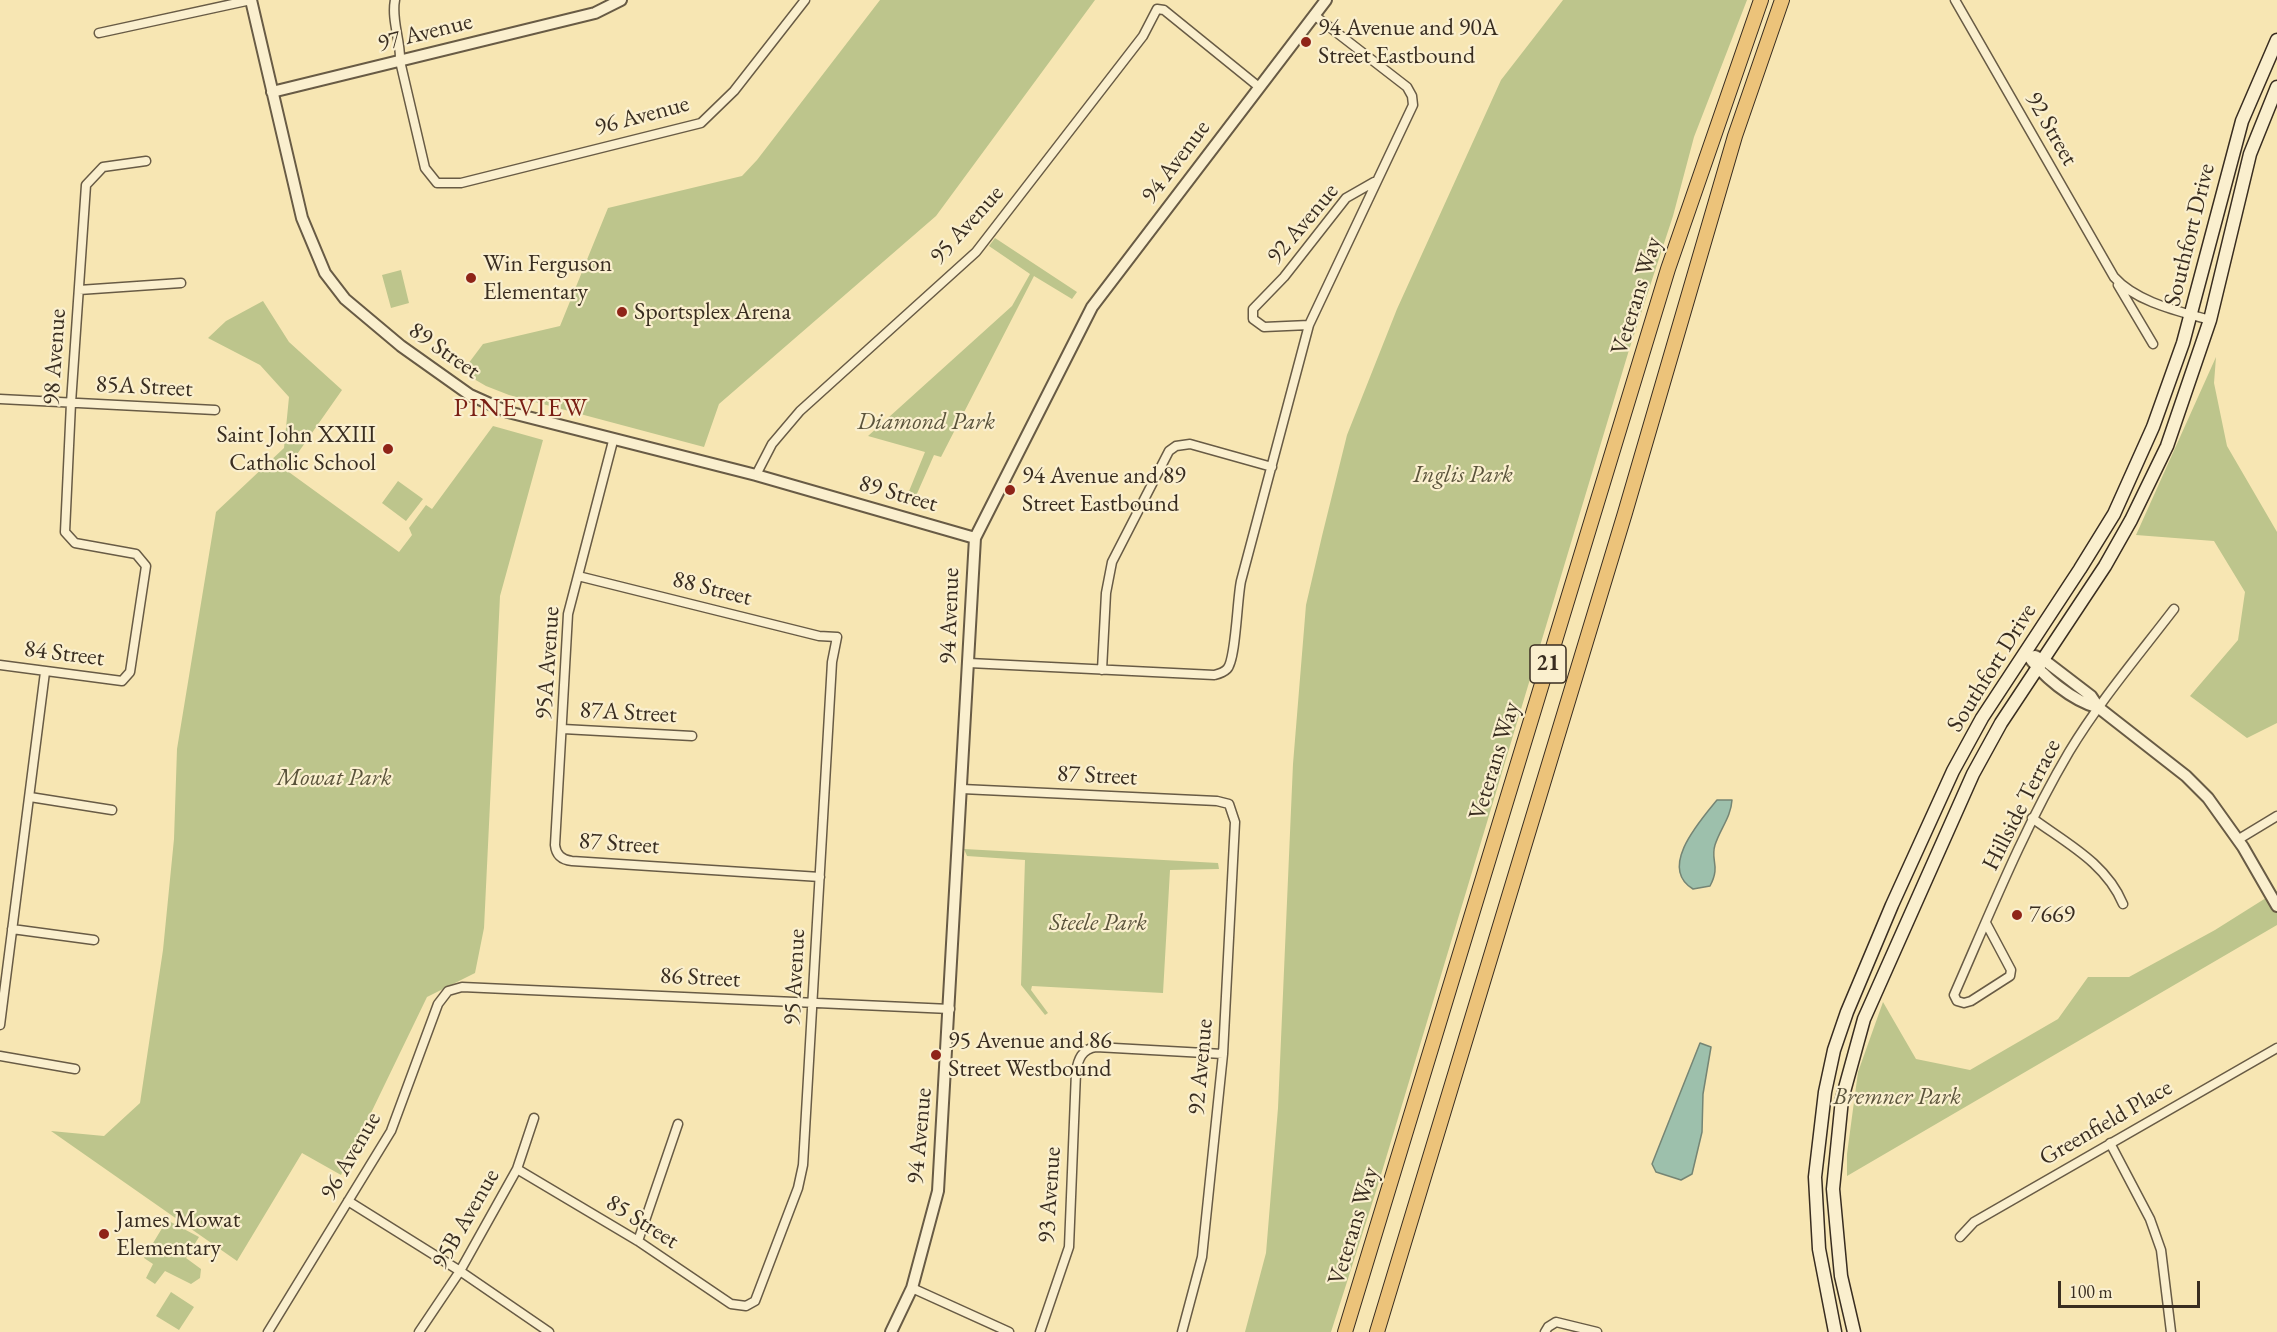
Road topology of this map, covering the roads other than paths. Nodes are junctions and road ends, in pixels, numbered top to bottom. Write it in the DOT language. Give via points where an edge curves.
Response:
graph roads {
  1 [pos="251,0"];
  2 [pos="395,0"];
  3 [pos="621,0"];
  4 [pos="805,0"];
  5 [pos="1326,0"];
  6 [pos="1761,0"];
  7 [pos="1782,0"];
  8 [pos="1955,0"];
  9 [pos="1314,15"];
  10 [pos="99,33"];
  11 [pos="2277,40"];
  12 [pos="400,61"];
  13 [pos="1259,87"];
  14 [pos="2277,87"];
  15 [pos="272,92"];
  16 [pos="146,161"];
  17 [pos="1374,181"];
  18 [pos="2114,277"];
  19 [pos="181,284"];
  20 [pos="79,290"];
  21 [pos="2192,315"];
  22 [pos="2210,320"];
  23 [pos="1308,325"];
  24 [pos="2152,344"];
  25 [pos="0,399"];
  26 [pos="71,404"];
  27 [pos="214,410"];
  28 [pos="613,441"];
  29 [pos="1272,467"];
  30 [pos="756,475"];
  31 [pos="975,538"];
  32 [pos="578,576"];
  33 [pos="2174,609"];
  34 [pos="837,637"];
  35 [pos="2026,653"];
  36 [pos="969,663"];
  37 [pos="2040,664"];
  38 [pos="0,665"];
  39 [pos="1102,670"];
  40 [pos="45,672"];
  41 [pos="122,681"];
  42 [pos="2099,708"];
  43 [pos="563,729"];
  44 [pos="692,736"];
  45 [pos="962,789"];
  46 [pos="30,797"];
  47 [pos="1229,804"];
  48 [pos="112,810"];
  49 [pos="2277,816"];
  50 [pos="2032,818"];
  51 [pos="2238,840"];
  52 [pos="559,857"];
  53 [pos="820,877"];
  54 [pos="2123,904"];
  55 [pos="2277,906"];
  56 [pos="1986,923"];
  57 [pos="12,929"];
  58 [pos="94,940"];
  59 [pos="448,991"];
  60 [pos="814,1003"];
  61 [pos="950,1009"];
  62 [pos="0,1025"];
  63 [pos="2277,1048"];
  64 [pos="1223,1054"];
  65 [pos="0,1056"];
  66 [pos="75,1069"];
  67 [pos="534,1118"];
  68 [pos="678,1124"];
  69 [pos="2110,1143"];
  70 [pos="517,1169"];
  71 [pos="348,1201"];
  72 [pos="1960,1237"];
  73 [pos="638,1241"];
  74 [pos="460,1271"];
  75 [pos="912,1288"];
  76 [pos="746,1306"];
  77 [pos="267,1332"];
  78 [pos="419,1332"];
  79 [pos="549,1332"];
  80 [pos="891,1332"];
  81 [pos="1009,1332"];
  82 [pos="1040,1332"];
  83 [pos="1182,1332"];
  84 [pos="1345,1332"];
  85 [pos="1377,1332"];
  86 [pos="1545,1332"];
  87 [pos="1597,1332"];
  88 [pos="1835,1332"];
  89 [pos="1854,1332"];
  90 [pos="2171,1332"];
  1 -- 10 [label="street"];
  1 -- 15 [label="street, 89 Street"];
  2 -- 12 [label="street"];
  3 -- 12 [label="street, 97 Avenue" via="595,13"];
  4 -- 12 [label="street, 96 Avenue" via="734,92 701,123 461,183 437,183 425,168"];
  5 -- 9 [label="street, 94 Avenue"];
  6 -- 84 [label="main road, Veterans Way / 21" via="1668,269"];
  7 -- 85 [label="main road, Veterans Way / 21" via="1735,136 1626,513"];
  8 -- 18 [label="street, 92 Street"];
  9 -- 13 [label="street, 94 Avenue"];
  9 -- 17 [label="street" via="1407,87 1412,96 1410,111"];
  11 -- 21 [label="main road, Southfort Drive" via="2236,141"];
  12 -- 15 [label="street, 97 Avenue"];
  13 -- 30 [label="street, 95 Avenue" via="1164,10 1155,11 1143,36 976,252 800,411 772,444"];
  13 -- 31 [label="street, 94 Avenue" via="1092,307"];
  14 -- 22 [label="main road, Southfort Drive" via="2250,154"];
  15 -- 28 [label="street, 89 Street" via="305,229 320,264 345,299 401,346 470,395 508,412"];
  16 -- 20 [label="street, 98 Avenue" via="103,167 86,185"];
  17 -- 23 [label="street, 92 Avenue"];
  17 -- 23 [label="street, 92 Avenue" via="1346,198 1284,277 1253,309 1253,319 1264,327"];
  18 -- 21 [label="street, 92 Street" via="2123,288 2138,296"];
  18 -- 24 [label="street, 92 Street"];
  19 -- 20 [label="street"];
  20 -- 26 [label="street, 98 Avenue"];
  21 -- 22 [label="street, 92 Street"];
  21 -- 35 [label="main road, Southfort Drive" via="2160,409 2114,513"];
  22 -- 37 [label="main road, Southfort Drive" via="2167,446 2131,519"];
  23 -- 29 [label="street, 92 Avenue"];
  25 -- 26 [label="street, 85A Street"];
  26 -- 27 [label="street, 85A Street"];
  26 -- 41 [label="street, 98 Avenue" via="65,532 75,543 136,554 146,566 130,672"];
  28 -- 30 [label="street, 89 Street"];
  28 -- 32 [label="street, 95A Avenue"];
  29 -- 39 [label="street, 92 Avenue" via="1239,593 1233,656 1226,670 1214,675"];
  29 -- 39 [label="street" via="1190,444 1176,446 1166,455 1112,562 1106,593"];
  30 -- 31 [label="street, 89 Street"];
  31 -- 36 [label="street, 94 Avenue"];
  32 -- 34 [label="street, 88 Street" via="819,636"];
  32 -- 43 [label="street, 95A Avenue" via="568,614"];
  33 -- 42 [label="street, Hillside Terrace"];
  34 -- 53 [label="street, 95 Avenue" via="832,662"];
  35 -- 37 [label="street"];
  35 -- 88 [label="main road, Southfort Drive" via="1982,718 1949,780 1859,982 1834,1050 1818,1137 1815,1188 1819,1249"];
  36 -- 39 [label="street"];
  36 -- 45 [label="street, 94 Avenue"];
  37 -- 42 [label="street" via="2086,705"];
  37 -- 89 [label="main road, Southfort Drive" via="2001,723 1956,809 1876,988 1852,1058 1842,1099 1833,1189 1841,1276"];
  38 -- 40 [label="street, 84 Street"];
  40 -- 41 [label="street, 84 Street"];
  40 -- 46 [label="street"];
  42 -- 50 [label="street, Hillside Terrace"];
  42 -- 51 [label="street" via="2186,776 2208,798"];
  43 -- 44 [label="street, 87A Street"];
  43 -- 52 [label="street, 95A Avenue" via="555,845"];
  45 -- 47 [label="street, 87 Street"];
  45 -- 61 [label="street, 94 Avenue"];
  46 -- 48 [label="street"];
  46 -- 57 [label="street"];
  47 -- 64 [label="street, 92 Avenue" via="1235,822"];
  49 -- 51 [label="street"];
  50 -- 54 [label="street" via="2099,867"];
  50 -- 56 [label="street, Hillside Terrace"];
  51 -- 55 [label="street"];
  52 -- 53 [label="street, 87 Street"];
  53 -- 60 [label="street, 95 Avenue"];
  56 -- 56 [label="street, Hillside Terrace" via="2009,965 2010,976 1971,1001 1957,1001 1954,995"];
  57 -- 58 [label="street"];
  57 -- 62 [label="street"];
  59 -- 60 [label="street, 86 Street" via="462,987"];
  59 -- 71 [label="street, 96 Avenue" via="438,1004 391,1131"];
  60 -- 61 [label="street, 86 Street"];
  60 -- 76 [label="street, 95 Avenue" via="798,1188 755,1301"];
  61 -- 75 [label="street, 94 Avenue" via="938,1191"];
  63 -- 69 [label="street, Greenfield Place"];
  64 -- 82 [label="street, 93 Avenue" via="1096,1047 1080,1057 1076,1072 1069,1246"];
  64 -- 83 [label="street, 92 Avenue" via="1203,1257"];
  65 -- 66 [label="street"];
  67 -- 70 [label="street, 95B Avenue"];
  68 -- 73 [label="street"];
  69 -- 72 [label="street, Greenfield Place" via="1974,1222"];
  69 -- 90 [label="street" via="2150,1219 2161,1250"];
  70 -- 73 [label="street, 85 Street"];
  70 -- 74 [label="street, 95B Avenue"];
  71 -- 74 [label="street"];
  71 -- 77 [label="street, 96 Avenue"];
  73 -- 76 [label="street, 85 Street" via="731,1304"];
  74 -- 78 [label="street, 95B Avenue"];
  74 -- 79 [label="street"];
  75 -- 80 [label="street, 94 Avenue"];
  75 -- 81 [label="street"];
  86 -- 87 [label="street" via="1556,1322"];
}
